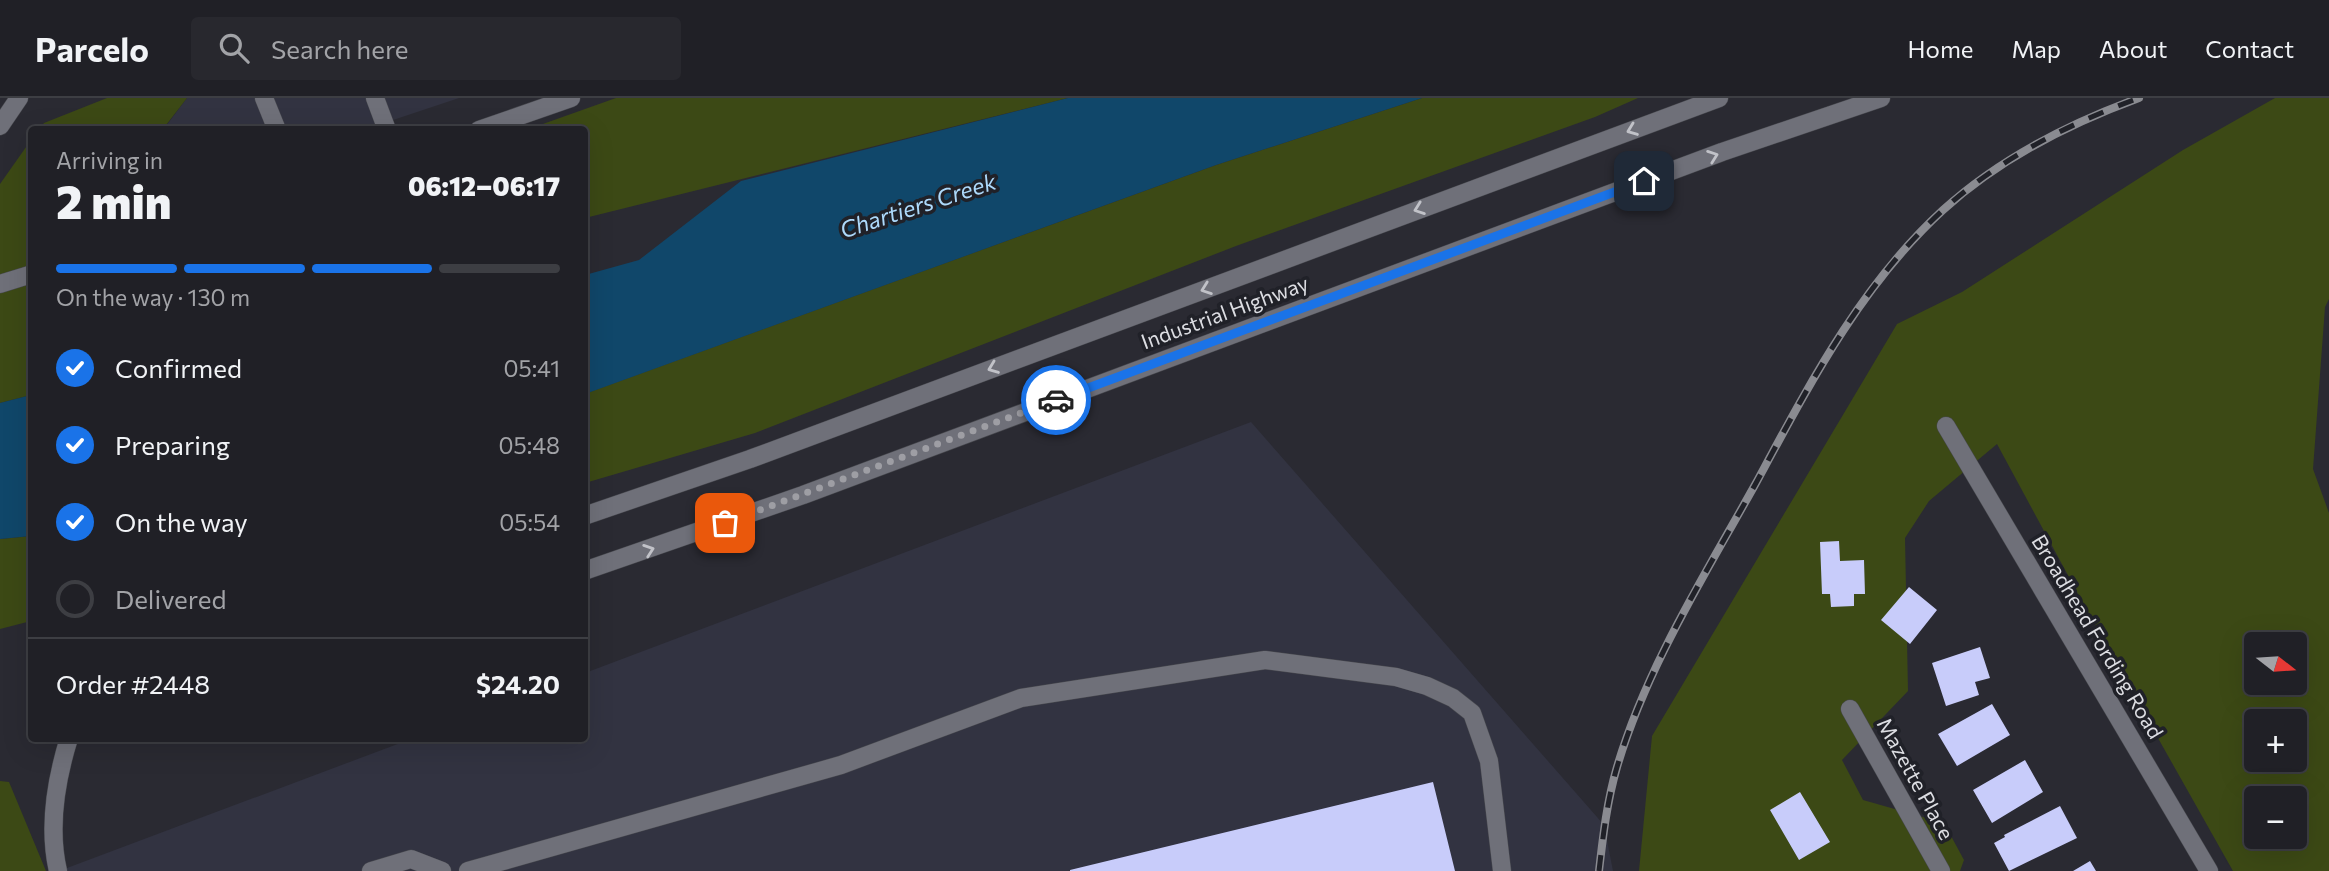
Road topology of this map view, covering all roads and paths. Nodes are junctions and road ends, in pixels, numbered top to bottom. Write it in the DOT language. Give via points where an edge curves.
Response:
graph roads {
  1 [pos="19,98"];
  2 [pos="264,98"];
  3 [pos="375,98"];
  4 [pos="571,98"];
  5 [pos="1719,98"];
  6 [pos="1881,98"];
  7 [pos="0,126"];
  8 [pos="275,126"];
  9 [pos="386,126"];
  10 [pos="490,126"];
  11 [pos="28,275"];
  12 [pos="0,284"];
  13 [pos="1946,426"];
  14 [pos="588,515"];
  15 [pos="588,570"];
  16 [pos="1850,709"];
  17 [pos="68,742"];
  18 [pos="58,871"];
  19 [pos="371,871"];
  20 [pos="442,871"];
  21 [pos="468,871"];
  22 [pos="1502,871"];
  23 [pos="1941,871"];
  24 [pos="2209,871"];
  1 -- 7 [label="street"];
  2 -- 8 [label="street"];
  3 -- 9 [label="street"];
  4 -- 10 [label="street"];
  5 -- 14 [label="street, Industrial Highway, one-way" via="750,459"];
  15 -- 6 [label="street, Industrial Highway, one-way" via="816,491 1722,152"];
  11 -- 12 [label="street"];
  13 -- 24 [label="street, Broadhead Fording Road"];
  16 -- 23 [label="street, Mazette Place"];
  17 -- 18 [label="street" via="55,807"];
  19 -- 20 [label="street" via="411,859"];
  21 -- 22 [label="street" via="841,765 1021,698 1265,660 1396,677 1453,698 1472,713 1489,761"];
}
